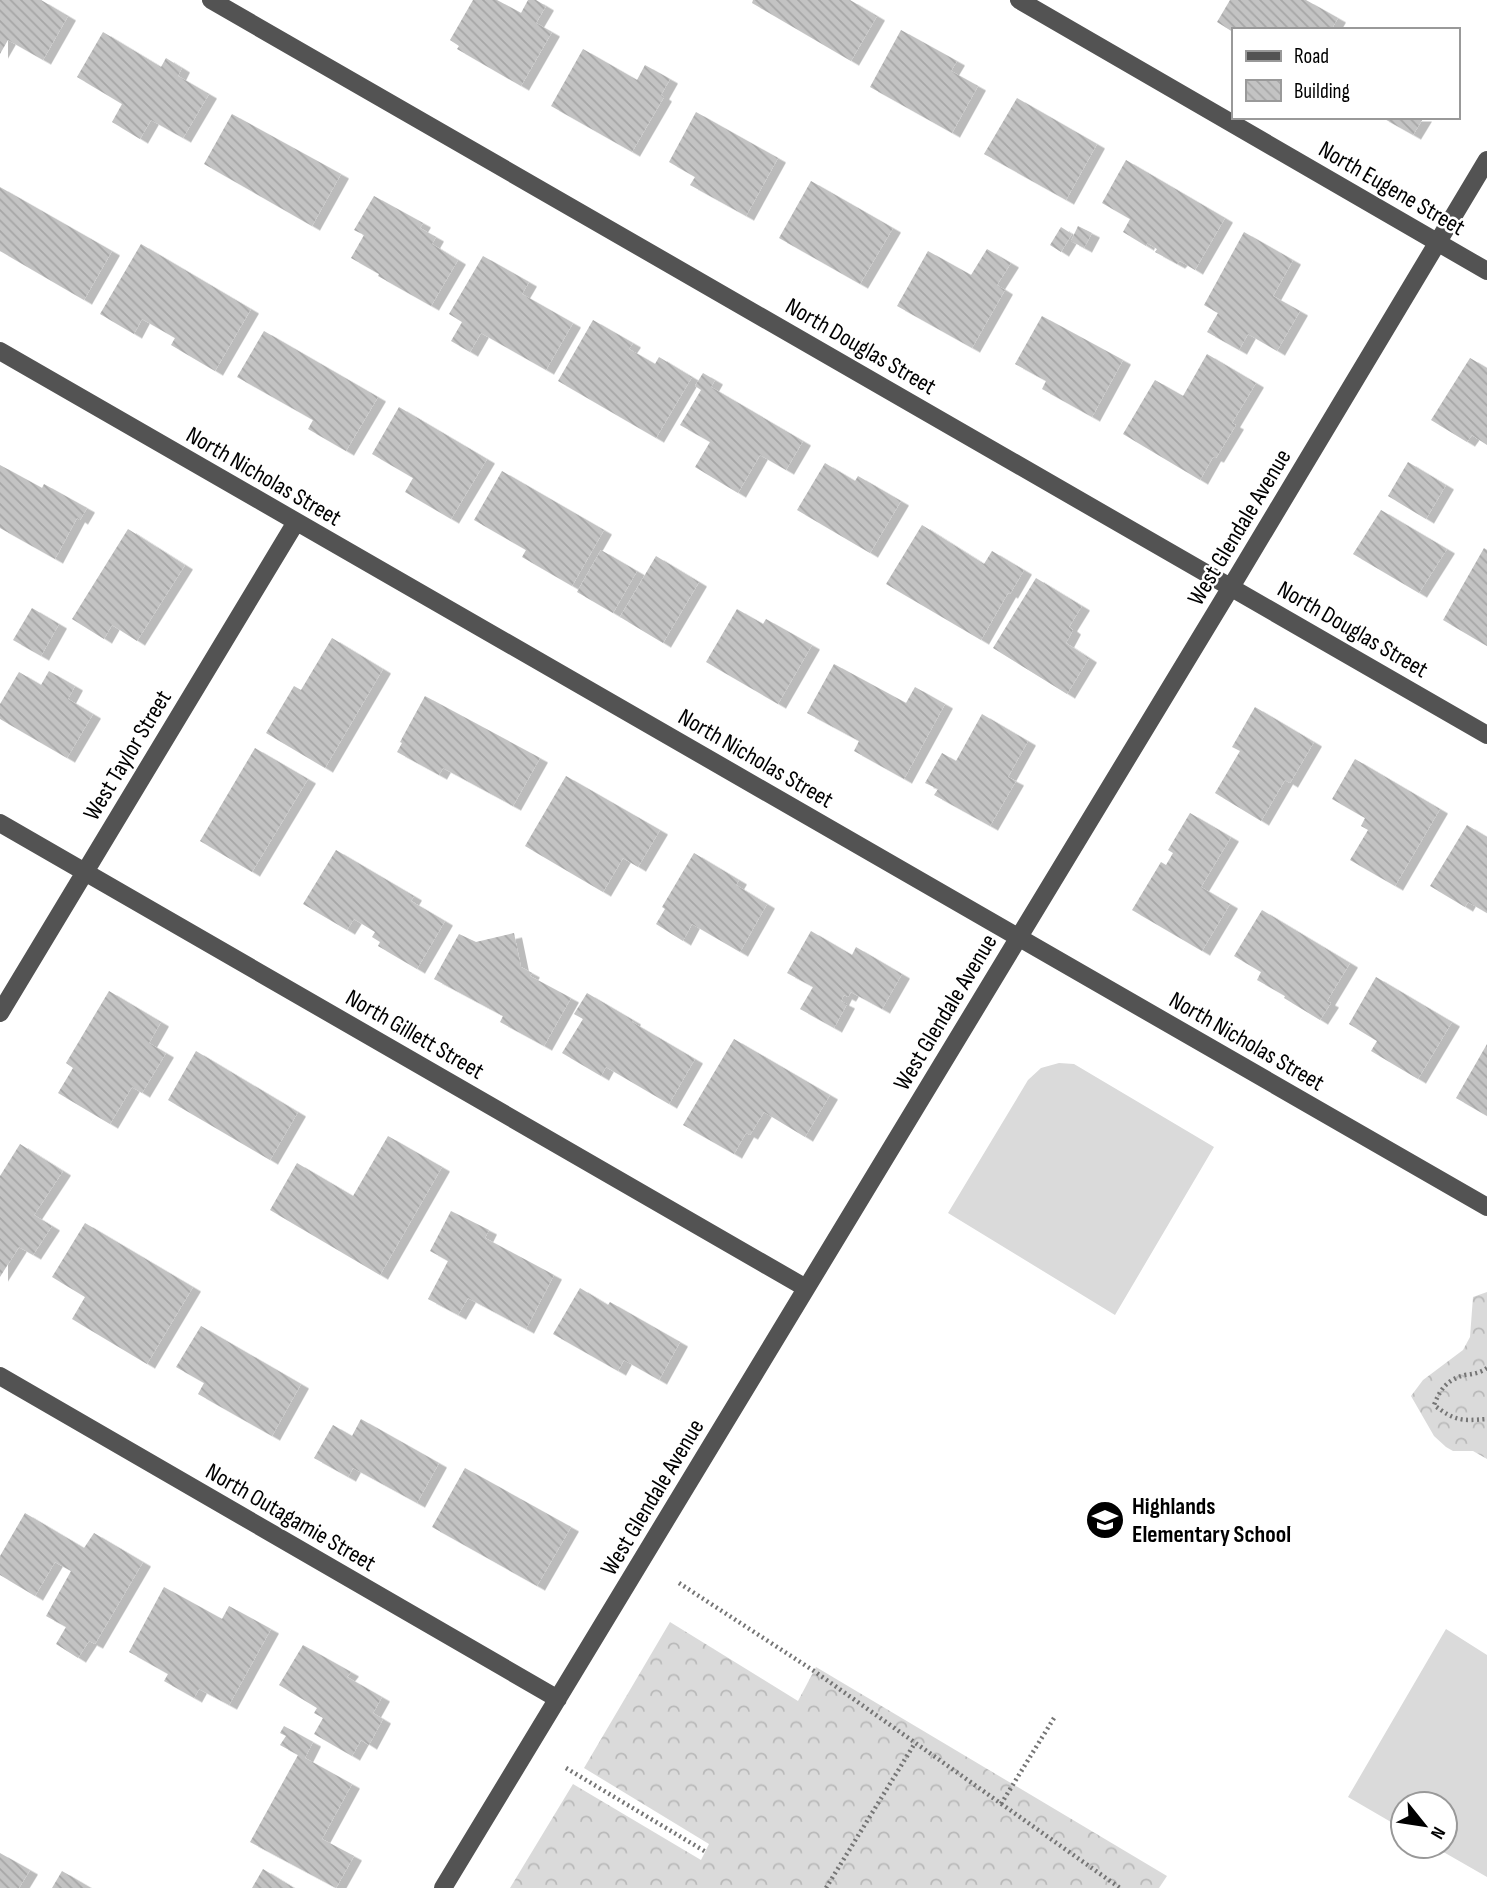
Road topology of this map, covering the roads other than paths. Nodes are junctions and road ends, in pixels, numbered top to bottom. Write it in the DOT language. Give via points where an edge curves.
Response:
graph roads {
  1 [pos="211,0"];
  2 [pos="1019,0"];
  3 [pos="1487,160"];
  4 [pos="1437,242"];
  5 [pos="1487,271"];
  6 [pos="0,351"];
  7 [pos="296,522"];
  8 [pos="1231,587"];
  9 [pos="1487,735"];
  10 [pos="0,823"];
  11 [pos="85,872"];
  12 [pos="1019,937"];
  13 [pos="0,1013"];
  14 [pos="1487,1207"];
  15 [pos="806,1288"];
  16 [pos="0,1376"];
  17 [pos="558,1699"];
  18 [pos="443,1888"];
  1 -- 8 [label="street, North Douglas Street"];
  2 -- 4 [label="street, North Eugene Street"];
  3 -- 4 [label="street, West Glendale Avenue"];
  4 -- 5 [label="street, North Eugene Street"];
  4 -- 8 [label="street, West Glendale Avenue"];
  6 -- 7 [label="street, North Nicholas Street"];
  7 -- 11 [label="street, West Taylor Street"];
  7 -- 12 [label="street, North Nicholas Street"];
  8 -- 9 [label="street, North Douglas Street"];
  8 -- 12 [label="street, West Glendale Avenue"];
  10 -- 11 [label="street, North Gillett Street"];
  11 -- 13 [label="street, West Taylor Street"];
  11 -- 15 [label="street, North Gillett Street"];
  12 -- 14 [label="street, North Nicholas Street"];
  12 -- 15 [label="street, West Glendale Avenue"];
  15 -- 17 [label="street, West Glendale Avenue"];
  16 -- 17 [label="street, North Outagamie Street"];
  17 -- 18 [label="street, West Glendale Avenue"];
}
